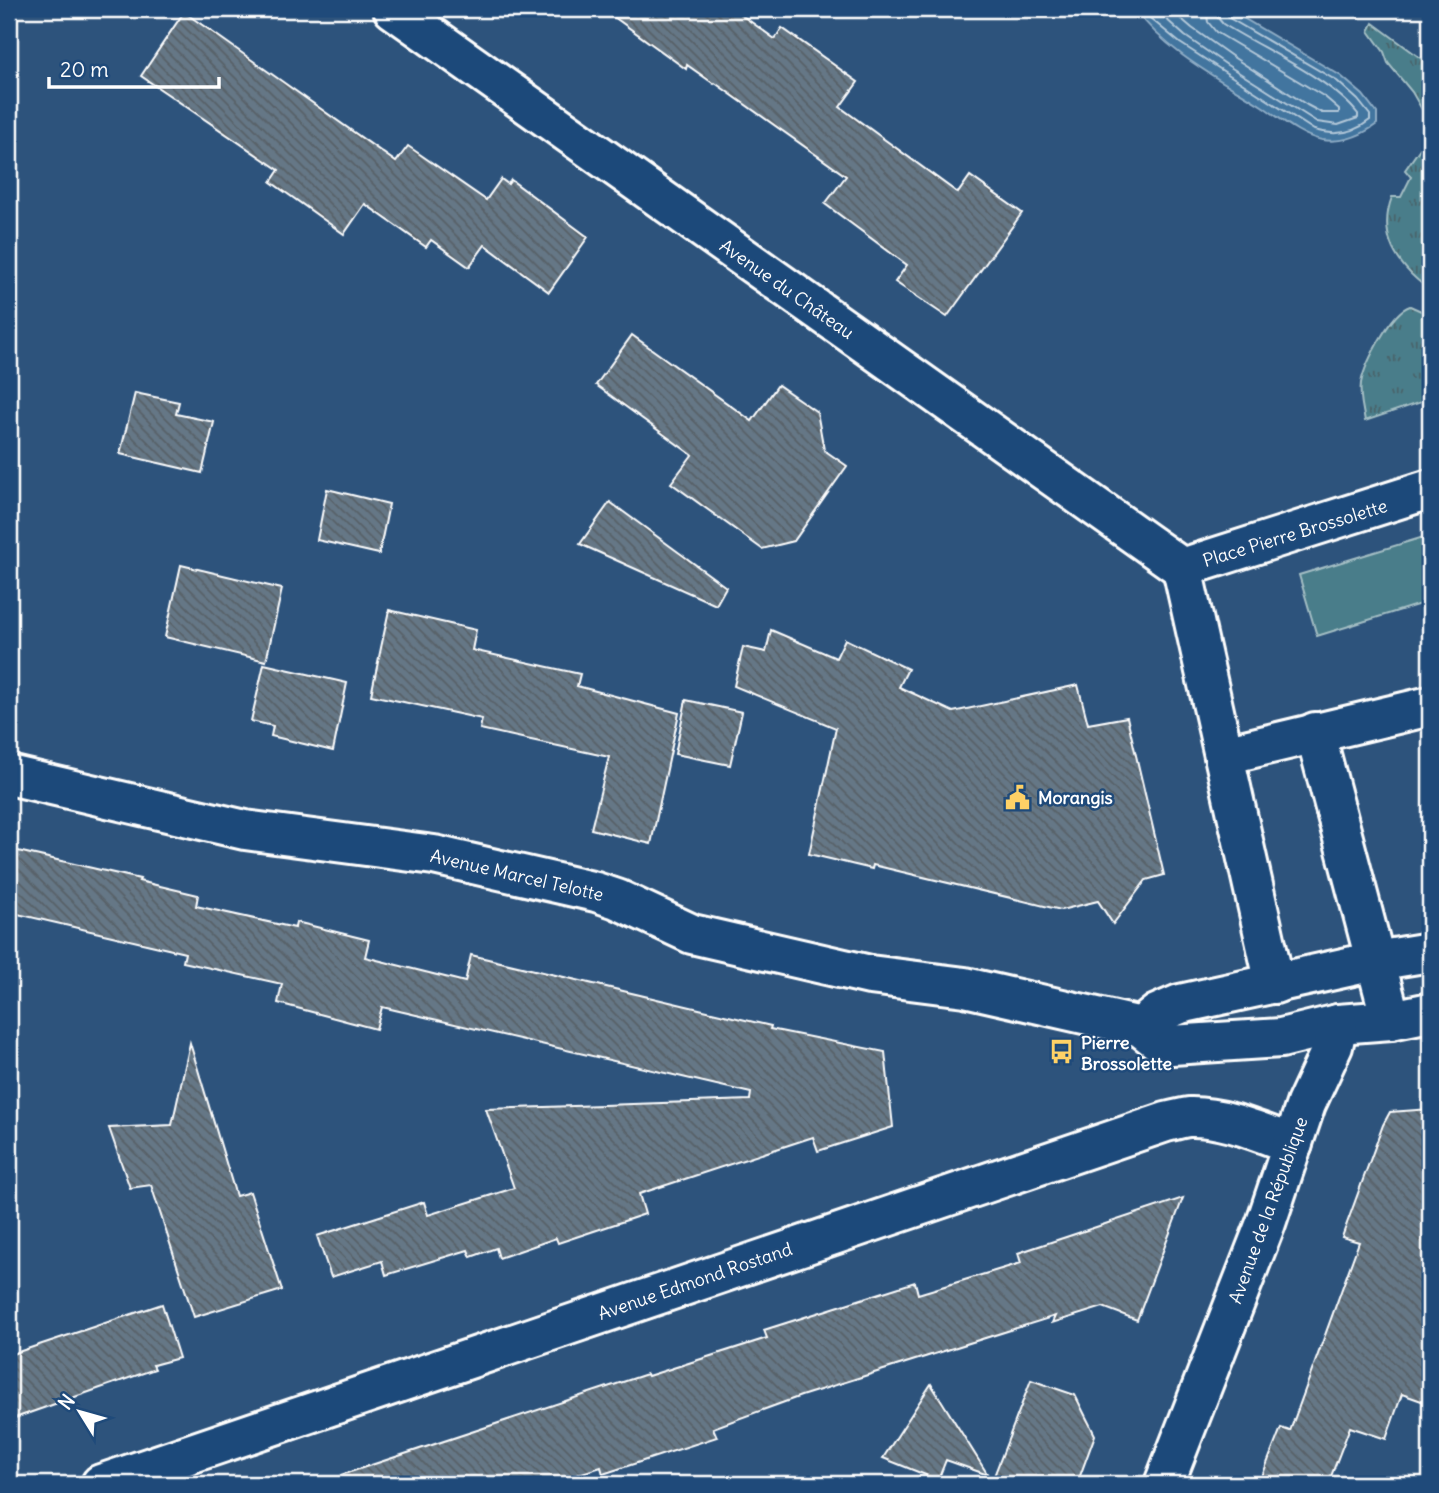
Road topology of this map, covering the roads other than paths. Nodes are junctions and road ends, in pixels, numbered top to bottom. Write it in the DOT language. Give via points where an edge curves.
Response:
graph roads {
  1 [pos="393,9"];
  2 [pos="1430,489"];
  3 [pos="1182,568"];
  4 [pos="1430,706"];
  5 [pos="1315,732"];
  6 [pos="1223,755"];
  7 [pos="9,775"];
  8 [pos="1430,952"];
  9 [pos="1375,961"];
  10 [pos="1275,984"];
  11 [pos="1430,1012"];
  12 [pos="1391,1020"];
  13 [pos="1338,1024"];
  14 [pos="1141,1027"];
  15 [pos="1293,1144"];
  16 [pos="100,1484"];
  17 [pos="1164,1484"];
  1 -- 3 [label="street, Avenue du Château"];
  2 -- 3 [label="street, Place Pierre Brossolette"];
  3 -- 6 [label="street, Place Pierre Brossolette"];
  4 -- 5 [label="street"];
  5 -- 6 [label="street"];
  5 -- 9 [label="street"];
  6 -- 10 [label="street, Place Pierre Brossolette"];
  7 -- 14 [label="street, Avenue Marcel Telotte" via="245,830 434,855 596,892 692,934 870,975 965,987"];
  8 -- 9 [label="street"];
  9 -- 10 [label="street"];
  9 -- 12 [label="street"];
  10 -- 14 [label="street" via="1180,1004"];
  11 -- 12 [label="street"];
  12 -- 13 [label="street"];
  13 -- 14 [label="street, Avenue Marcel Telotte" via="1280,1038 1172,1045"];
  13 -- 15 [label="street, Avenue de la République"];
  15 -- 16 [label="street, Avenue Edmond Rostand" via="1212,1120 1189,1117 1167,1122"];
  15 -- 17 [label="street, Avenue de la République"];
}
